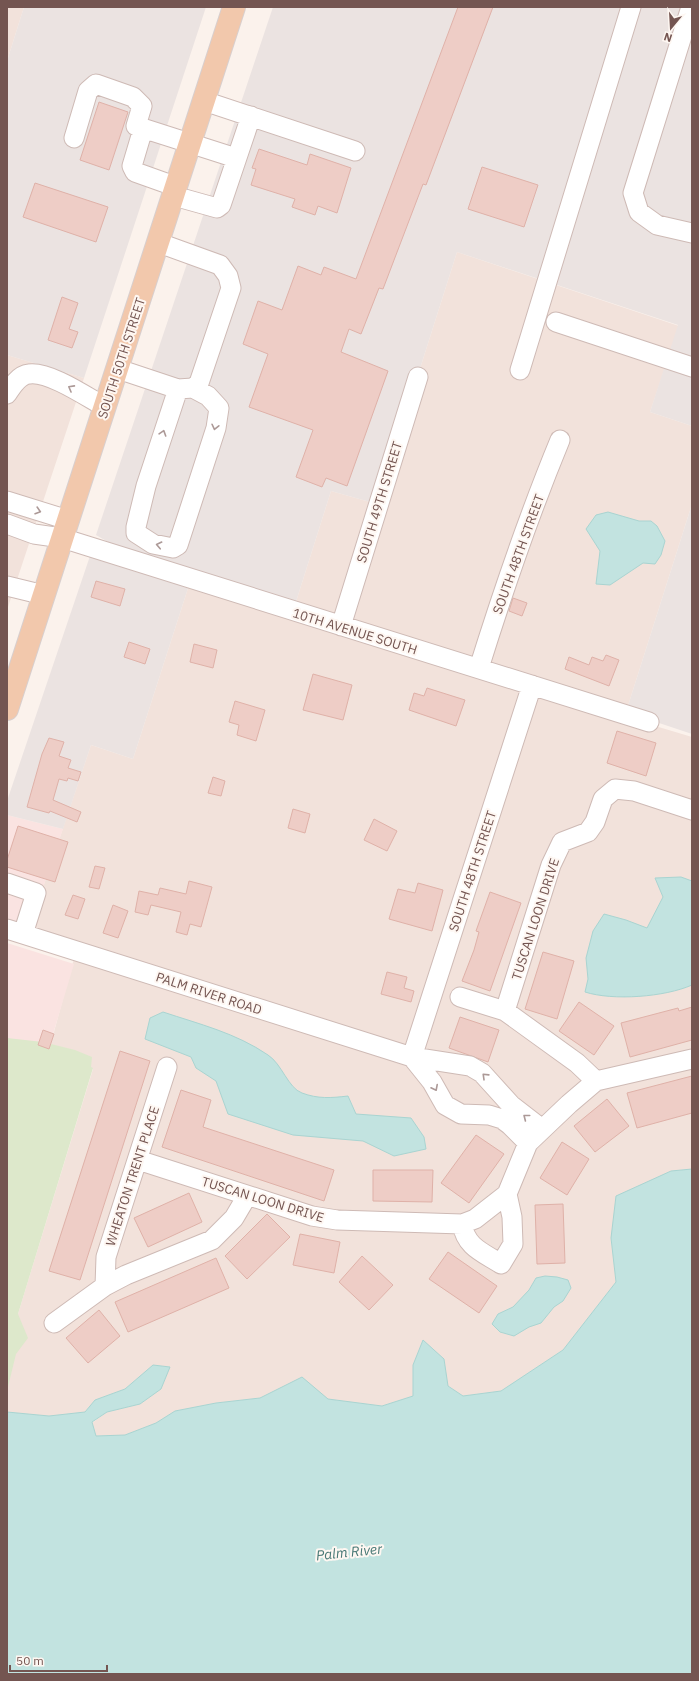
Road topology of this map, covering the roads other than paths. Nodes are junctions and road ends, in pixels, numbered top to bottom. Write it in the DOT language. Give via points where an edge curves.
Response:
graph roads {
  1 [pos="234,7"];
  2 [pos="631,7"];
  3 [pos="691,7"];
  4 [pos="204,101"];
  5 [pos="251,116"];
  6 [pos="143,129"];
  7 [pos="74,138"];
  8 [pos="190,145"];
  9 [pos="355,150"];
  10 [pos="236,158"];
  11 [pos="175,191"];
  12 [pos="692,233"];
  13 [pos="159,242"];
  14 [pos="556,322"];
  15 [pos="692,367"];
  16 [pos="118,369"];
  17 [pos="520,370"];
  18 [pos="418,378"];
  19 [pos="185,389"];
  20 [pos="7,394"];
  21 [pos="105,407"];
  22 [pos="560,440"];
  23 [pos="7,501"];
  24 [pos="7,524"];
  25 [pos="65,529"];
  26 [pos="7,586"];
  27 [pos="44,595"];
  28 [pos="341,626"];
  29 [pos="479,668"];
  30 [pos="12,676"];
  31 [pos="532,685"];
  32 [pos="7,709"];
  33 [pos="649,722"];
  34 [pos="692,810"];
  35 [pos="7,883"];
  36 [pos="15,931"];
  37 [pos="460,997"];
  38 [pos="505,1011"];
  39 [pos="412,1057"];
  40 [pos="692,1058"];
  41 [pos="167,1068"];
  42 [pos="596,1081"];
  43 [pos="503,1096"];
  44 [pos="489,1115"];
  45 [pos="542,1129"];
  46 [pos="528,1143"];
  47 [pos="138,1160"];
  48 [pos="507,1194"];
  49 [pos="247,1196"];
  50 [pos="462,1224"];
  51 [pos="106,1286"];
  52 [pos="54,1323"];
  1 -- 4 [label="main road, SOUTH 50TH STREET"];
  2 -- 17 [label="street"];
  3 -- 12 [label="street" via="633,193 639,212 657,225"];
  4 -- 5 [label="street"];
  4 -- 8 [label="main road, SOUTH 50TH STREET"];
  5 -- 9 [label="street"];
  5 -- 10 [label="street"];
  6 -- 7 [label="street" via="136,126 142,106 133,97 96,84 88,91"];
  6 -- 8 [label="street"];
  6 -- 11 [label="street" via="132,166 135,172"];
  8 -- 10 [label="street"];
  8 -- 11 [label="main road, SOUTH 50TH STREET"];
  10 -- 11 [label="street" via="221,204 217,208"];
  11 -- 13 [label="main road, SOUTH 50TH STREET"];
  13 -- 16 [label="main road, SOUTH 50TH STREET"];
  13 -- 19 [label="street" via="220,265 228,276 231,288 199,383"];
  14 -- 15 [label="street"];
  16 -- 19 [label="street"];
  16 -- 21 [label="main road, SOUTH 50TH STREET"];
  18 -- 28 [label="street, SOUTH 49TH STREET"];
  19 -- 19 [label="street, one-way" via="208,396 219,408 216,428 178,545 173,548 153,544 136,533 136,527 146,486"];
  21 -- 20 [label="street, one-way" via="40,374 28,374 20,378"];
  21 -- 25 [label="main road, SOUTH 50TH STREET"];
  22 -- 29 [label="street, SOUTH 48TH STREET" via="525,530"];
  23 -- 25 [label="street, one-way"];
  24 -- 25 [label="street" via="34,534"];
  25 -- 27 [label="main road, SOUTH 50TH STREET"];
  25 -- 28 [label="street, 10TH AVENUE SOUTH"];
  26 -- 27 [label="street"];
  27 -- 30 [label="main road, SOUTH 50TH STREET"];
  28 -- 29 [label="street, 10TH AVENUE SOUTH"];
  29 -- 31 [label="street, 10TH AVENUE SOUTH"];
  30 -- 32 [label="main road, SOUTH 50TH STREET"];
  31 -- 33 [label="street, 10TH AVENUE SOUTH"];
  31 -- 39 [label="street, SOUTH 48TH STREET"];
  34 -- 38 [label="street, TUSCAN LOON DRIVE" via="634,791 615,789 603,799 595,822 588,832 562,842 551,864"];
  35 -- 36 [label="street" via="36,893"];
  36 -- 39 [label="street, PALM RIVER ROAD"];
  37 -- 38 [label="street"];
  38 -- 42 [label="street" via="577,1063"];
  43 -- 39 [label="street, PALM RIVER ROAD, one-way" via="482,1073 470,1066"];
  39 -- 44 [label="street, one-way" via="432,1082 445,1105 461,1114"];
  40 -- 42 [label="street, TUSCAN LOON DRIVE"];
  41 -- 47 [label="street, WHEATON TRENT PLACE"];
  42 -- 45 [label="street, TUSCAN LOON DRIVE"];
  43 -- 44 [label="street"];
  45 -- 43 [label="street, PALM RIVER ROAD, one-way"];
  44 -- 46 [label="street" via="502,1119"];
  45 -- 46 [label="street, TUSCAN LOON DRIVE"];
  46 -- 48 [label="street, TUSCAN LOON DRIVE"];
  47 -- 49 [label="street, TUSCAN LOON DRIVE"];
  47 -- 51 [label="street, WHEATON TRENT PLACE" via="106,1257"];
  48 -- 50 [label="street, TUSCAN LOON DRIVE" via="475,1219"];
  48 -- 50 [label="street" via="514,1244 500,1264 469,1243"];
  49 -- 50 [label="street, TUSCAN LOON DRIVE" via="312,1216 337,1220"];
  49 -- 51 [label="street" via="234,1218 212,1240 126,1275"];
  51 -- 52 [label="street"];
}
